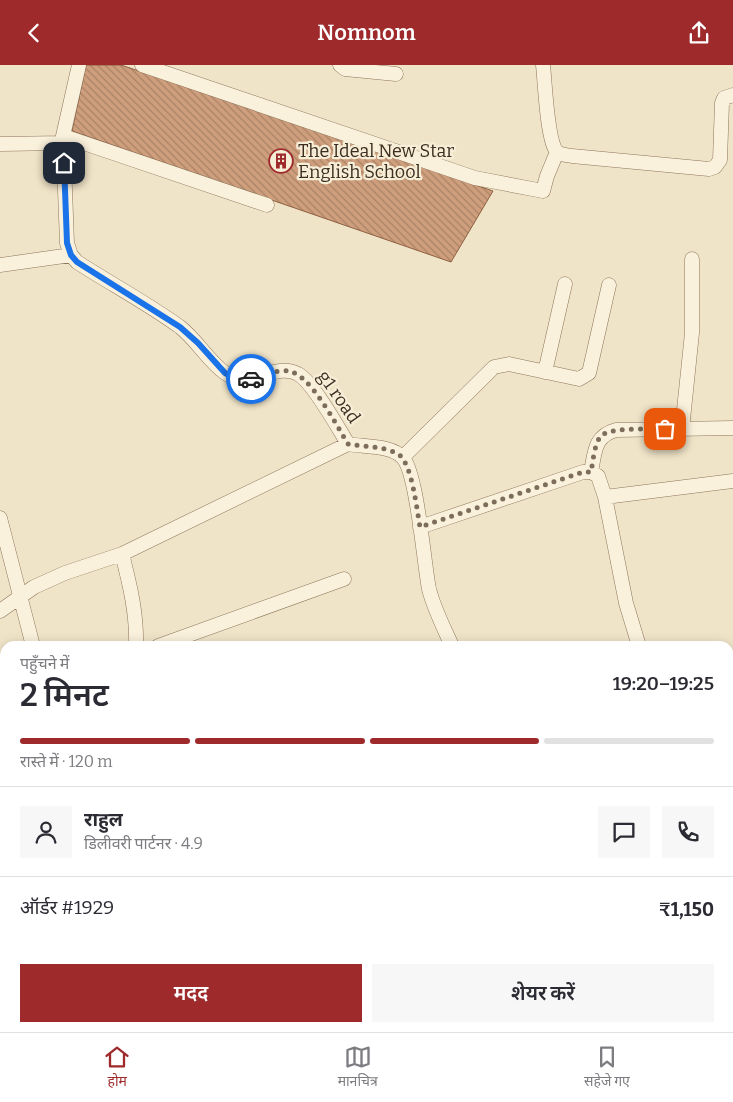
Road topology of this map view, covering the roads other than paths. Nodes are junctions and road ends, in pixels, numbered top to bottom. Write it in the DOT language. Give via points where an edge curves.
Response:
graph roads {
  1 [pos="79,65"];
  2 [pos="142,65"];
  3 [pos="340,65"];
  4 [pos="543,65"];
  5 [pos="396,74"];
  6 [pos="733,95"];
  7 [pos="64,139"];
  8 [pos="0,144"];
  9 [pos="557,152"];
  10 [pos="267,205"];
  11 [pos="71,255"];
  12 [pos="692,259"];
  13 [pos="0,265"];
  14 [pos="565,284"];
  15 [pos="609,285"];
  16 [pos="545,372"];
  17 [pos="733,428"];
  18 [pos="682,429"];
  19 [pos="348,444"];
  20 [pos="403,457"];
  21 [pos="591,472"];
  22 [pos="733,481"];
  23 [pos="605,497"];
  24 [pos="0,518"];
  25 [pos="420,527"];
  26 [pos="122,554"];
  27 [pos="344,579"];
  28 [pos="20,597"];
  29 [pos="0,611"];
  30 [pos="32,641"];
  31 [pos="136,641"];
  32 [pos="172,641"];
  33 [pos="450,641"];
  34 [pos="637,641"];
  1 -- 7 [label="street"];
  2 -- 9 [label="street" via="475,178 544,191"];
  3 -- 5 [label="street" via="345,69"];
  4 -- 9 [label="street" via="549,122"];
  6 -- 9 [label="street" via="724,98 722,103 720,159 715,167 709,169"];
  7 -- 8 [label="street"];
  7 -- 10 [label="street"];
  7 -- 11 [label="street" via="67,243"];
  11 -- 13 [label="street"];
  11 -- 19 [label="street, g1 road" via="77,262 180,327 215,364 235,379 245,380 286,370 298,373"];
  12 -- 18 [label="street" via="692,333"];
  14 -- 16 [label="street"];
  15 -- 16 [label="street" via="589,373 579,379"];
  16 -- 20 [label="street" via="509,364 494,367"];
  17 -- 18 [label="street"];
  18 -- 21 [label="street" via="606,433 600,437 596,447"];
  19 -- 20 [label="street, g1 road" via="389,450"];
  19 -- 26 [label="street"];
  20 -- 25 [label="street"];
  21 -- 23 [label="street" via="598,476"];
  21 -- 25 [label="street"];
  22 -- 23 [label="street"];
  23 -- 34 [label="street" via="626,603"];
  24 -- 28 [label="street"];
  25 -- 33 [label="street" via="430,590"];
  26 -- 28 [label="street" via="65,573"];
  26 -- 31 [label="street" via="134,597"];
  27 -- 32 [label="street"];
  28 -- 29 [label="street"];
  28 -- 30 [label="street"];
}
